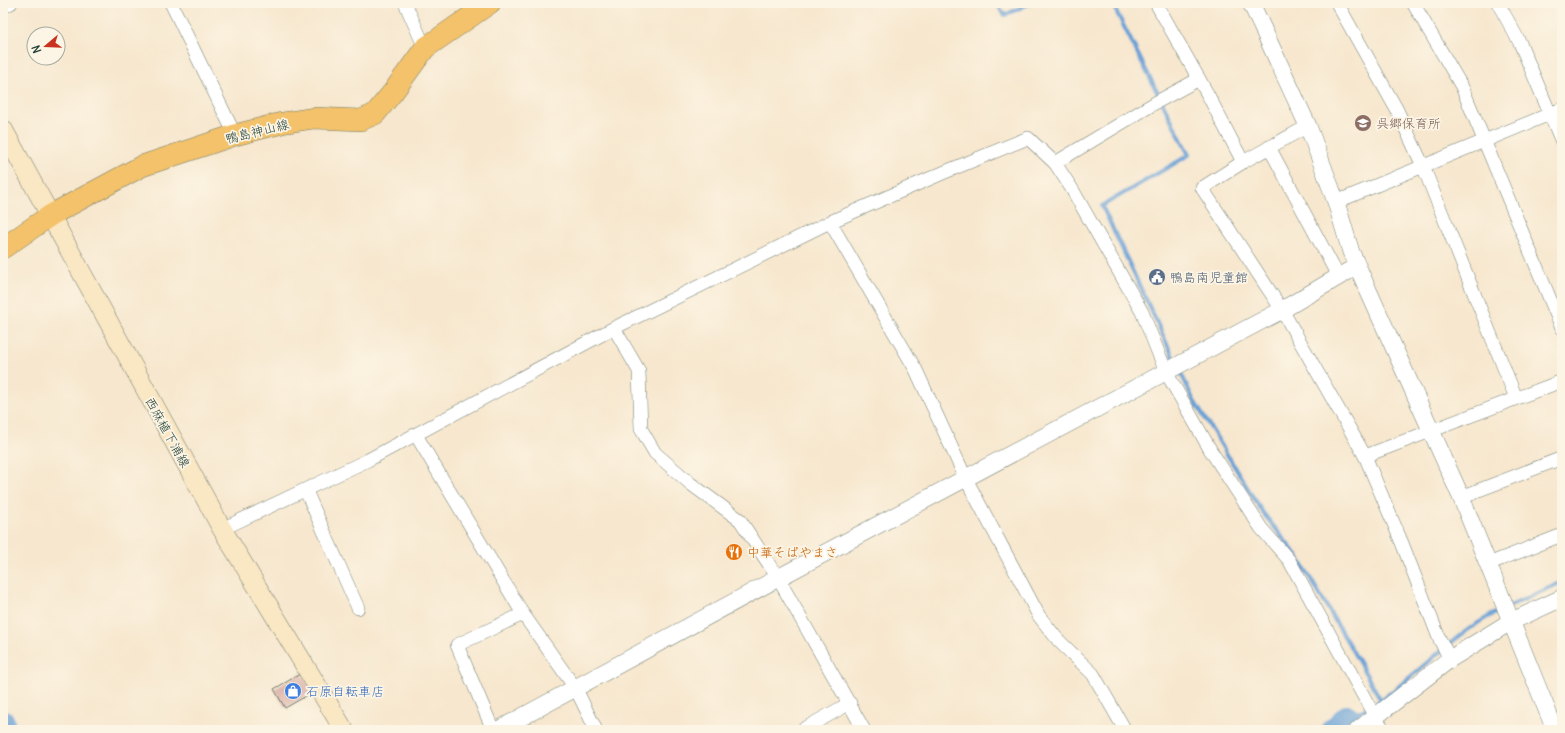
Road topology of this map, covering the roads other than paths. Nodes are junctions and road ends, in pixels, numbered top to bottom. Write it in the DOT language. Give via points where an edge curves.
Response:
graph roads {
  1 [pos="11,3"];
  2 [pos="170,3"];
  3 [pos="405,3"];
  4 [pos="490,3"];
  5 [pos="1156,3"];
  6 [pos="1251,3"];
  7 [pos="1337,3"];
  8 [pos="1413,3"];
  9 [pos="1498,3"];
  10 [pos="3,7"];
  11 [pos="425,48"];
  12 [pos="1199,80"];
  13 [pos="1556,112"];
  14 [pos="1308,126"];
  15 [pos="3,128"];
  16 [pos="235,135"];
  17 [pos="1484,141"];
  18 [pos="1562,142"];
  19 [pos="1269,147"];
  20 [pos="1242,162"];
  21 [pos="1055,163"];
  22 [pos="1423,166"];
  23 [pos="1336,202"];
  24 [pos="51,215"];
  25 [pos="830,222"];
  26 [pos="3,248"];
  27 [pos="1357,266"];
  28 [pos="1338,276"];
  29 [pos="1282,310"];
  30 [pos="614,328"];
  31 [pos="1562,328"];
  32 [pos="1175,366"];
  33 [pos="1562,380"];
  34 [pos="1516,398"];
  35 [pos="1433,430"];
  36 [pos="416,435"];
  37 [pos="1365,456"];
  38 [pos="1562,458"];
  39 [pos="966,479"];
  40 [pos="306,491"];
  41 [pos="1461,497"];
  42 [pos="222,529"];
  43 [pos="1562,535"];
  44 [pos="1488,564"];
  45 [pos="778,578"];
  46 [pos="1562,598"];
  47 [pos="358,608"];
  48 [pos="523,614"];
  49 [pos="1510,622"];
  50 [pos="1450,659"];
  51 [pos="576,689"];
  52 [pos="850,703"];
  53 [pos="1379,723"];
  54 [pos="344,730"];
  55 [pos="493,730"];
  56 [pos="498,730"];
  57 [pos="596,730"];
  58 [pos="802,730"];
  59 [pos="864,730"];
  60 [pos="1125,730"];
  61 [pos="1358,730"];
  62 [pos="1555,730"];
  1 -- 10 [label="street"];
  2 -- 16 [label="street"];
  3 -- 11 [label="street"];
  4 -- 11 [label="main road, 鴨島神山線"];
  5 -- 12 [label="street"];
  6 -- 14 [label="street"];
  7 -- 22 [label="street" via="1397,110"];
  8 -- 17 [label="street" via="1462,87"];
  9 -- 13 [label="street"];
  11 -- 16 [label="main road, 鴨島神山線" via="375,114 361,120 314,118"];
  12 -- 20 [label="street"];
  12 -- 21 [label="street" via="1155,103"];
  13 -- 17 [label="street"];
  13 -- 18 [label="street"];
  14 -- 19 [label="street"];
  14 -- 23 [label="street"];
  15 -- 24 [label="main road, 西麻植下浦線"];
  16 -- 24 [label="main road, 鴨島神山線" via="142,166"];
  17 -- 22 [label="street"];
  17 -- 31 [label="street"];
  19 -- 20 [label="street"];
  19 -- 28 [label="street"];
  20 -- 29 [label="street" via="1202,188"];
  21 -- 25 [label="street" via="1028,138"];
  21 -- 32 [label="street"];
  22 -- 23 [label="street"];
  22 -- 34 [label="street"];
  23 -- 27 [label="street"];
  24 -- 26 [label="main road, 鴨島神山線"];
  24 -- 42 [label="main road, 西麻植下浦線"];
  25 -- 30 [label="street"];
  25 -- 39 [label="street" via="916,370"];
  27 -- 28 [label="street"];
  27 -- 35 [label="street"];
  28 -- 29 [label="street"];
  29 -- 32 [label="street"];
  29 -- 37 [label="street"];
  30 -- 36 [label="street"];
  30 -- 45 [label="street" via="639,371 641,428 655,453 691,484 740,520"];
  32 -- 39 [label="street"];
  32 -- 53 [label="street" via="1211,451 1257,522 1289,560"];
  33 -- 34 [label="street"];
  34 -- 35 [label="street"];
  35 -- 37 [label="street"];
  35 -- 41 [label="street"];
  36 -- 40 [label="street"];
  36 -- 48 [label="street"];
  37 -- 50 [label="street" via="1439,638"];
  38 -- 41 [label="street"];
  39 -- 45 [label="street"];
  39 -- 60 [label="street" via="1039,616 1058,640 1093,674"];
  40 -- 42 [label="street"];
  40 -- 47 [label="street"];
  41 -- 44 [label="street"];
  42 -- 54 [label="main road, 西麻植下浦線"];
  43 -- 44 [label="street"];
  44 -- 49 [label="street"];
  45 -- 51 [label="street"];
  45 -- 52 [label="street"];
  46 -- 49 [label="street"];
  48 -- 51 [label="street"];
  48 -- 55 [label="street" via="457,645"];
  49 -- 50 [label="street"];
  49 -- 62 [label="street"];
  50 -- 53 [label="street"];
  51 -- 56 [label="street"];
  51 -- 57 [label="street"];
  52 -- 58 [label="street"];
  52 -- 59 [label="street"];
  53 -- 61 [label="street"];
}
